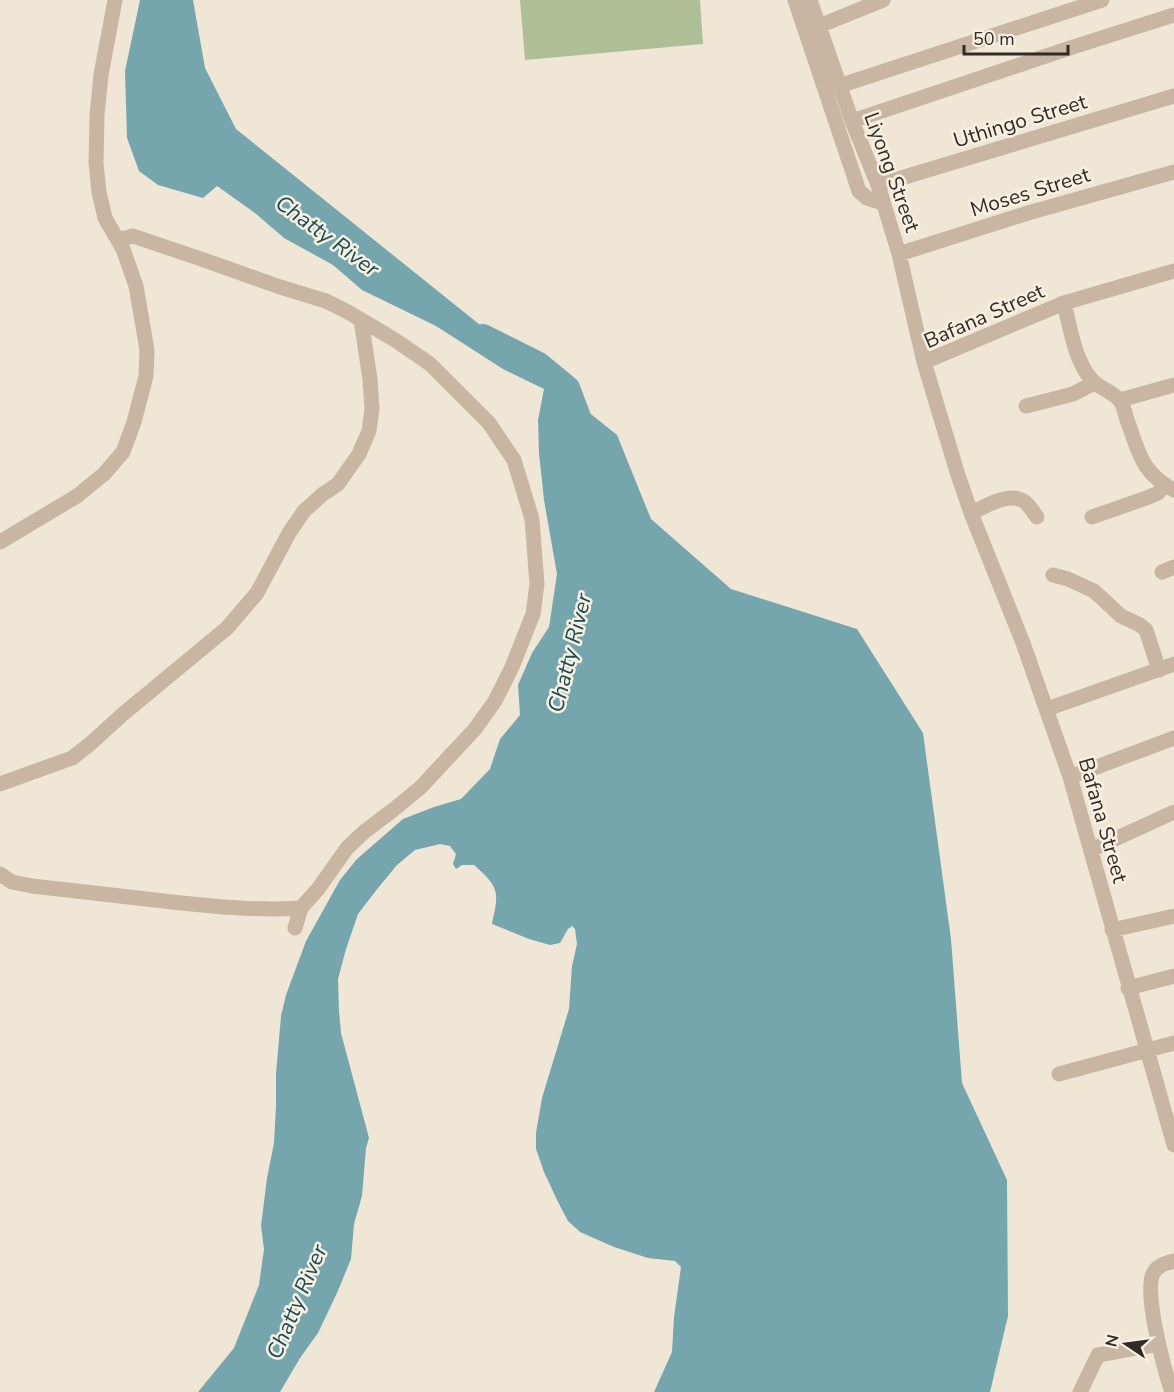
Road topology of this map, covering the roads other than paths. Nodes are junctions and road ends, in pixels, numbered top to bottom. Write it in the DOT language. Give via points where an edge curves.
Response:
graph roads {
  1 [pos="115,0"];
  2 [pos="795,0"];
  3 [pos="810,0"];
  4 [pos="883,0"];
  5 [pos="1102,0"];
  6 [pos="1174,15"];
  7 [pos="819,26"];
  8 [pos="840,86"];
  9 [pos="1174,96"];
  10 [pos="852,121"];
  11 [pos="1174,172"];
  12 [pos="878,185"];
  13 [pos="883,202"];
  14 [pos="118,240"];
  15 [pos="899,254"];
  16 [pos="1174,271"];
  17 [pos="1064,303"];
  18 [pos="361,320"];
  19 [pos="924,362"];
  20 [pos="1094,383"];
  21 [pos="1174,385"];
  22 [pos="1120,400"];
  23 [pos="1026,406"];
  24 [pos="1169,487"];
  25 [pos="971,513"];
  26 [pos="1037,517"];
  27 [pos="1092,518"];
  28 [pos="0,542"];
  29 [pos="1053,575"];
  30 [pos="1174,664"];
  31 [pos="1159,670"];
  32 [pos="1047,709"];
  33 [pos="1174,738"];
  34 [pos="1070,777"];
  35 [pos="0,784"];
  36 [pos="1174,812"];
  37 [pos="1091,850"];
  38 [pos="0,874"];
  39 [pos="301,908"];
  40 [pos="1174,916"];
  41 [pos="295,928"];
  42 [pos="1112,930"];
  43 [pos="1174,976"];
  44 [pos="1128,988"];
  45 [pos="1174,1043"];
  46 [pos="1147,1050"];
  47 [pos="1059,1074"];
  48 [pos="1171,1125"];
  49 [pos="1174,1145"];
  50 [pos="1174,1261"];
  51 [pos="1158,1344"];
  52 [pos="1080,1392"];
  53 [pos="1172,1392"];
  1 -- 14 [label="street" via="101,75 96,163 105,218"];
  2 -- 13 [label="street" via="859,191 867,198"];
  3 -- 7 [label="street, Liyong Street"];
  4 -- 7 [label="street"];
  5 -- 8 [label="street"];
  6 -- 10 [label="street"];
  7 -- 8 [label="street, Liyong Street"];
  8 -- 10 [label="street, Liyong Street"];
  9 -- 12 [label="street, Uthingo Street"];
  10 -- 12 [label="street, Liyong Street"];
  11 -- 15 [label="street, Moses Street"];
  12 -- 13 [label="street, Liyong Street"];
  13 -- 15 [label="street, Liyong Street"];
  14 -- 18 [label="street" via="133,236 326,301"];
  14 -- 28 [label="street" via="136,286 147,350 146,376 123,452 77,496"];
  15 -- 19 [label="street, Liyong Street"];
  16 -- 17 [label="street, Bafana Street"];
  17 -- 19 [label="street, Bafana Street"];
  17 -- 20 [label="street" via="1080,363"];
  18 -- 35 [label="street" via="370,379 369,431 338,484 304,511 257,593 227,628 72,758"];
  18 -- 39 [label="street" via="430,364 489,423 514,460 532,519 537,584 533,614 520,648 495,701 475,729 420,788 347,848"];
  19 -- 25 [label="street, Bafana Street"];
  20 -- 22 [label="street"];
  20 -- 23 [label="street" via="1073,394"];
  21 -- 22 [label="street"];
  22 -- 24 [label="street" via="1140,457 1155,478"];
  24 -- 27 [label="street"];
  25 -- 26 [label="street" via="1003,499 1016,498"];
  25 -- 32 [label="street, Bafana Street"];
  29 -- 31 [label="street" via="1094,591 1121,616 1146,630"];
  30 -- 31 [label="street"];
  31 -- 32 [label="street"];
  32 -- 34 [label="street, Bafana Street"];
  33 -- 34 [label="street"];
  34 -- 37 [label="street, Bafana Street"];
  36 -- 37 [label="street"];
  37 -- 42 [label="street, Bafana Street"];
  38 -- 39 [label="street" via="12,882 32,886 237,908"];
  39 -- 41 [label="street"];
  40 -- 42 [label="street"];
  42 -- 44 [label="street, Bafana Street"];
  43 -- 44 [label="street"];
  44 -- 46 [label="street, Bafana Street"];
  45 -- 46 [label="street"];
  46 -- 47 [label="street"];
  46 -- 48 [label="street, Bafana Street"];
  48 -- 49 [label="street, Bafana Street"];
  50 -- 51 [label="street" via="1161,1266 1152,1276"];
  51 -- 52 [label="street" via="1098,1356"];
  51 -- 53 [label="street"];
}
